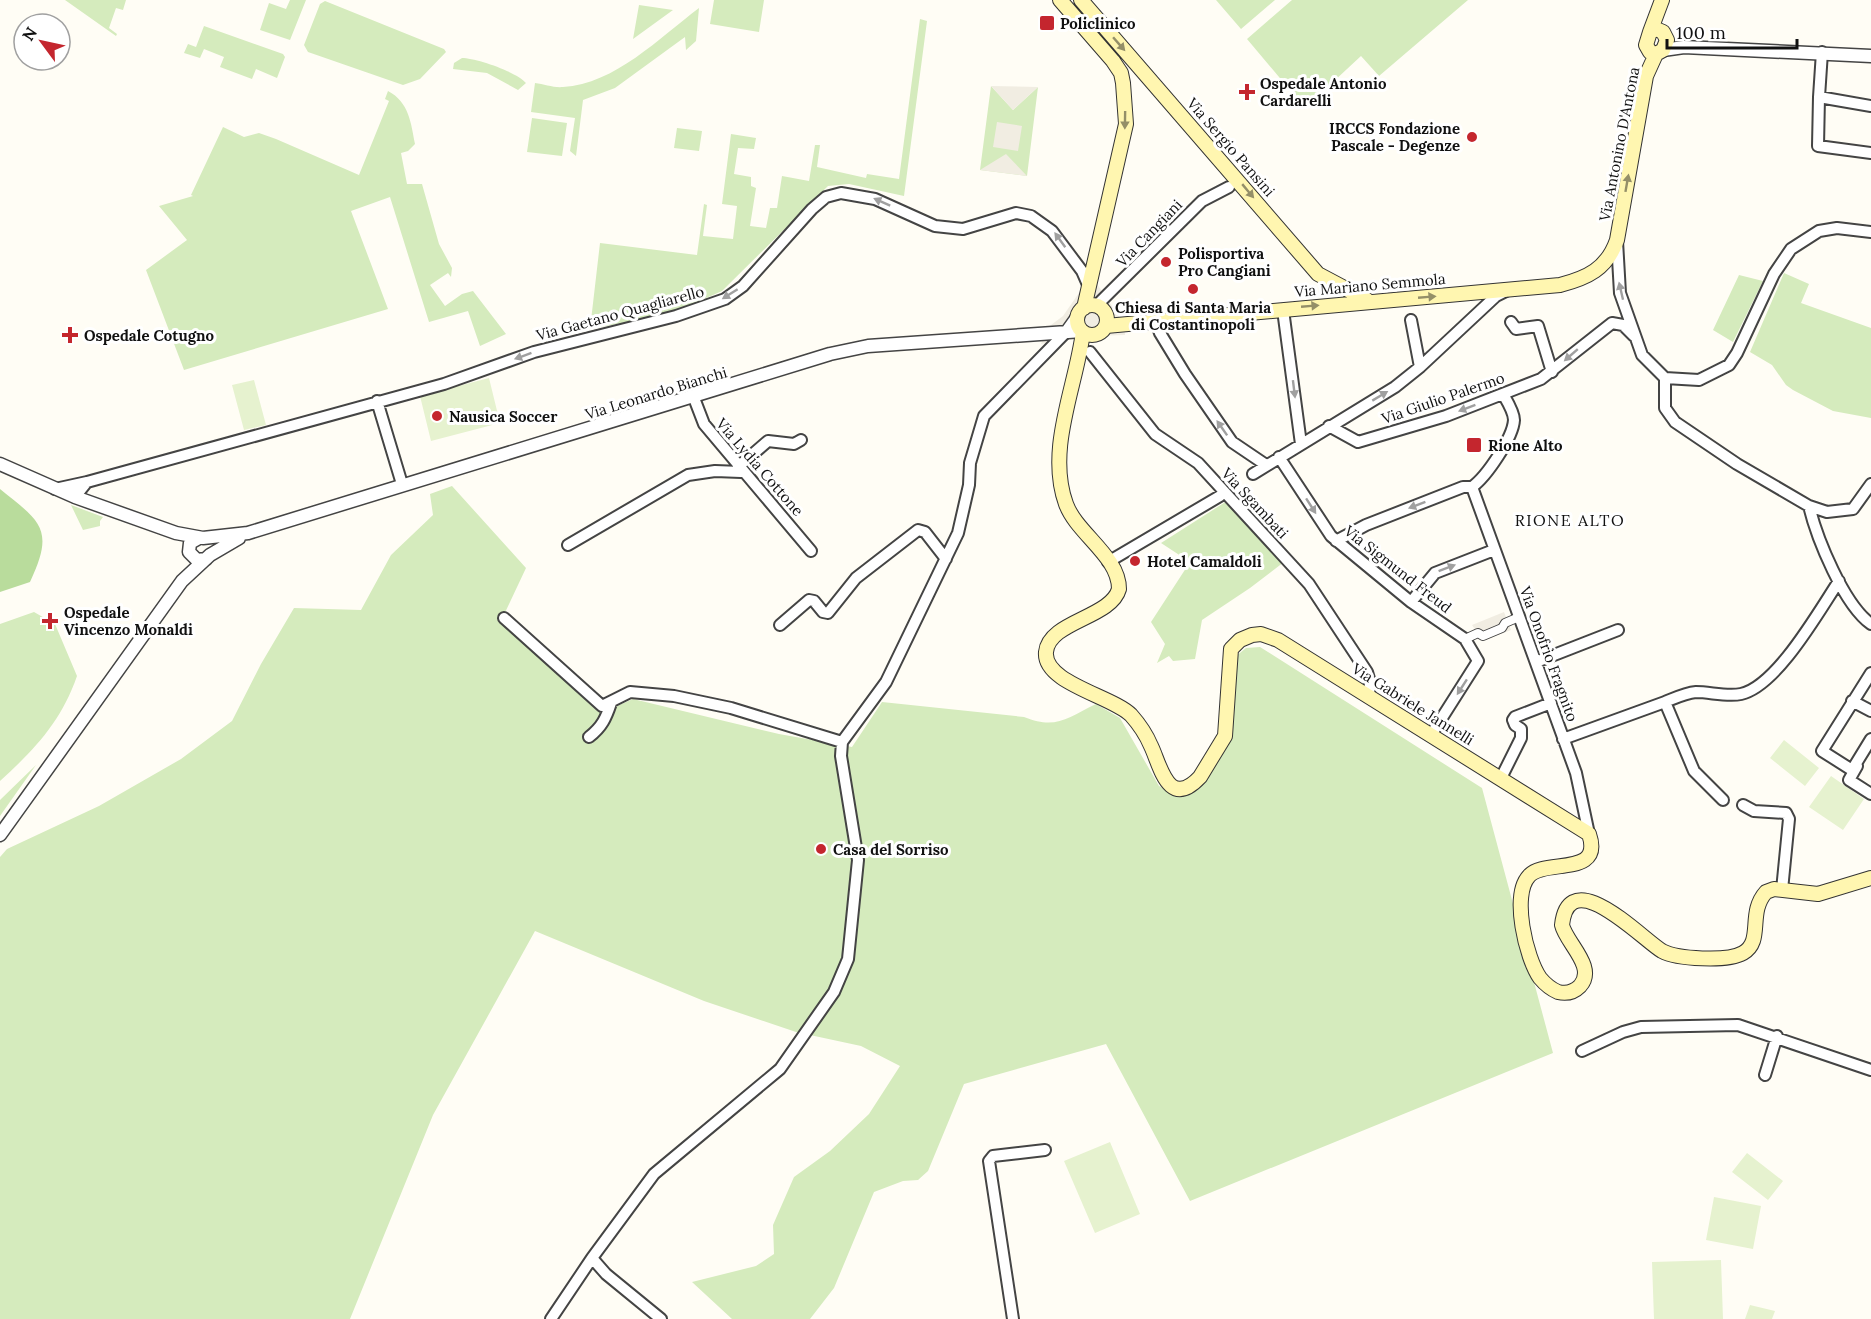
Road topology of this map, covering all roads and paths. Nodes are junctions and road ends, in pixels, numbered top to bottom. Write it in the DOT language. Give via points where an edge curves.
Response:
graph roads {
  1 [pos="1060,0"];
  2 [pos="1081,0"];
  3 [pos="1662,0"];
  4 [pos="1658,36"];
  5 [pos="1822,52"];
  6 [pos="1871,56"];
  7 [pos="1819,97"];
  8 [pos="1871,106"];
  9 [pos="1871,153"];
  10 [pos="1228,187"];
  11 [pos="1871,232"];
  12 [pos="1617,240"];
  13 [pos="1509,289"];
  14 [pos="1090,290"];
  15 [pos="1369,301"];
  16 [pos="1086,310"];
  17 [pos="1283,310"];
  18 [pos="1411,320"];
  19 [pos="1156,322"];
  20 [pos="1511,322"];
  21 [pos="1106,326"];
  22 [pos="1081,332"];
  23 [pos="1634,336"];
  24 [pos="1085,352"];
  25 [pos="1420,368"];
  26 [pos="1552,372"];
  27 [pos="1665,378"];
  28 [pos="1503,394"];
  29 [pos="694,398"];
  30 [pos="377,401"];
  31 [pos="1329,426"];
  32 [pos="801,440"];
  33 [pos="1301,444"];
  34 [pos="1279,457"];
  35 [pos="0,464"];
  36 [pos="1266,465"];
  37 [pos="740,469"];
  38 [pos="1252,474"];
  39 [pos="87,482"];
  40 [pos="402,484"];
  41 [pos="1871,484"];
  42 [pos="1472,488"];
  43 [pos="55,489"];
  44 [pos="1220,496"];
  45 [pos="75,497"];
  46 [pos="1809,506"];
  47 [pos="160,528"];
  48 [pos="248,533"];
  49 [pos="201,538"];
  50 [pos="1336,541"];
  51 [pos="567,545"];
  52 [pos="1494,550"];
  53 [pos="811,551"];
  54 [pos="189,552"];
  55 [pos="208,557"];
  56 [pos="946,558"];
  57 [pos="1108,562"];
  58 [pos="182,581"];
  59 [pos="1839,581"];
  60 [pos="1411,602"];
  61 [pos="1519,617"];
  62 [pos="504,618"];
  63 [pos="1871,624"];
  64 [pos="780,625"];
  65 [pos="1618,630"];
  66 [pos="1465,639"];
  67 [pos="1536,662"];
  68 [pos="1871,673"];
  69 [pos="1369,695"];
  70 [pos="1852,701"];
  71 [pos="1665,702"];
  72 [pos="611,703"];
  73 [pos="1551,703"];
  74 [pos="1871,711"];
  75 [pos="1431,735"];
  76 [pos="589,736"];
  77 [pos="1563,739"];
  78 [pos="1871,739"];
  79 [pos="842,742"];
  80 [pos="1871,744"];
  81 [pos="1501,778"];
  82 [pos="1871,794"];
  83 [pos="1723,800"];
  84 [pos="1743,805"];
  85 [pos="1589,834"];
  86 [pos="0,835"];
  87 [pos="1871,878"];
  88 [pos="1782,890"];
  89 [pos="1777,1036"];
  90 [pos="1582,1051"];
  91 [pos="1871,1070"];
  92 [pos="1766,1074"];
  93 [pos="1045,1150"];
  94 [pos="592,1258"];
  95 [pos="653,1317"];
  96 [pos="551,1319"];
  97 [pos="1013,1319"];
  1 -- 14 [label="main road, one-way" via="1113,61 1123,83 1126,124"];
  2 -- 15 [label="main road, Via Sergio Pansini, one-way" via="1318,273"];
  3 -- 4 [label="main road, Via Antonino D'Antona"];
  4 -- 5 [label="street" via="1684,47"];
  12 -- 4 [label="main road, Via Antonino D'Antona, one-way" via="1646,76"];
  5 -- 6 [label="street"];
  5 -- 7 [label="street"];
  7 -- 8 [label="street"];
  7 -- 9 [label="street" via="1818,146"];
  10 -- 16 [label="street, Via Cangiani" via="1202,201"];
  11 -- 27 [label="street" via="1837,228 1804,239 1791,249 1773,274 1729,365 1699,380"];
  12 -- 13 [label="main road, Via Mariano Semmola" via="1610,258 1581,280"];
  23 -- 12 [label="street, one-way" via="1620,293"];
  15 -- 13 [label="main road, Via Mariano Semmola, one-way"];
  13 -- 25 [label="street" via="1496,296"];
  14 -- 16 [label="main road"];
  14 -- 30 [label="street, Via Gaetano Quagliarello, one-way" via="1082,271 1052,231 1030,216 1016,213 963,229 935,226 875,199 841,193 826,197 812,209 743,286 725,299 675,316 567,342 444,384"];
  17 -- 15 [label="main road, Via Mariano Semmola, one-way"];
  16 -- 21 [label="main road" via="1104,312"];
  16 -- 22 [label="main road" via="1078,325"];
  17 -- 19 [label="main road, Via Mariano Semmola"];
  17 -- 33 [label="street, one-way"];
  18 -- 25 [label="street"];
  19 -- 21 [label="main road, Via Mariano Semmola"];
  36 -- 19 [label="street, one-way" via="1232,442 1185,374"];
  20 -- 26 [label="street" via="1516,329 1538,326"];
  21 -- 22 [label="main road" via="1101,332"];
  22 -- 24 [label="main road, Via Gabriele Jannelli"];
  22 -- 29 [label="street, Via Leonardo Bianchi" via="868,346 830,354"];
  22 -- 56 [label="street" via="984,416 970,463 958,533"];
  23 -- 26 [label="street, Via Giulio Palermo, one-way" via="1623,325 1612,323"];
  23 -- 27 [label="street" via="1646,361"];
  24 -- 57 [label="main road, Via Gabriele Jannelli" via="1060,446 1061,475 1066,505"];
  24 -- 69 [label="street, Via Sgambati" via="1155,434 1198,463 1309,584 1367,672"];
  31 -- 25 [label="street, one-way"];
  26 -- 28 [label="street, Via Giulio Palermo"];
  27 -- 46 [label="street" via="1665,408 1675,422"];
  28 -- 31 [label="street, Via Giulio Palermo, one-way" via="1358,442"];
  28 -- 42 [label="street" via="1514,417 1510,434 1482,480"];
  29 -- 37 [label="street, Via Lydia Cottone" via="704,424"];
  29 -- 40 [label="street, Via Leonardo Bianchi"];
  30 -- 39 [label="street, Via Gaetano Quagliarello"];
  30 -- 40 [label="street"];
  31 -- 33 [label="street"];
  32 -- 37 [label="street" via="794,444 768,441"];
  33 -- 34 [label="street"];
  34 -- 36 [label="street"];
  34 -- 50 [label="street, Via Sigmund Freud, one-way"];
  35 -- 43 [label="street"];
  36 -- 38 [label="street"];
  37 -- 51 [label="street" via="688,475"];
  37 -- 53 [label="street, Via Lydia Cottone"];
  39 -- 43 [label="street, Via Gaetano Quagliarello"];
  39 -- 45 [label="street"];
  40 -- 48 [label="street, Via Leonardo Bianchi"];
  41 -- 46 [label="street" via="1853,509 1827,512"];
  42 -- 50 [label="street, one-way" via="1463,487 1385,517"];
  42 -- 52 [label="street, Via Onofrio Fragnito"];
  43 -- 45 [label="street"];
  44 -- 57 [label="street"];
  45 -- 47 [label="street"];
  46 -- 59 [label="street"];
  47 -- 49 [label="street"];
  47 -- 54 [label="street"];
  48 -- 49 [label="street, Via Leonardo Bianchi"];
  48 -- 55 [label="street, Via Leonardo Bianchi"];
  49 -- 54 [label="street" via="191,542"];
  49 -- 55 [label="street" via="211,545"];
  50 -- 60 [label="street, Via Sigmund Freud"];
  60 -- 52 [label="street, one-way" via="1435,573"];
  52 -- 61 [label="street, Via Onofrio Fragnito"];
  54 -- 55 [label="street" via="196,560"];
  54 -- 58 [label="street"];
  55 -- 58 [label="street, Via Leonardo Bianchi"];
  56 -- 64 [label="street" via="925,532 918,530 856,578 828,613 809,600"];
  56 -- 79 [label="street" via="886,682"];
  57 -- 69 [label="main road, Via Gabriele Jannelli" via="1119,582 1114,600 1056,635 1047,646 1046,661 1060,677 1124,709 1138,722 1152,747 1162,778 1174,786 1195,783 1225,736 1231,649 1240,640 1261,634 1278,640"];
  58 -- 86 [label="street"];
  59 -- 63 [label="street" via="1847,600"];
  59 -- 71 [label="street" via="1782,662 1753,690 1739,694 1697,692"];
  60 -- 66 [label="street, Via Sigmund Freud"];
  61 -- 66 [label="street" via="1483,636 1478,633"];
  61 -- 67 [label="street, Via Onofrio Fragnito"];
  62 -- 72 [label="street" via="602,706"];
  65 -- 67 [label="street"];
  66 -- 75 [label="street, one-way" via="1478,661"];
  67 -- 73 [label="street, Via Onofrio Fragnito"];
  68 -- 70 [label="street"];
  69 -- 75 [label="main road, Via Gabriele Jannelli"];
  70 -- 74 [label="street"];
  70 -- 78 [label="street" via="1822,752 1852,770"];
  71 -- 77 [label="street"];
  71 -- 83 [label="street" via="1694,771"];
  72 -- 76 [label="street" via="599,730"];
  72 -- 79 [label="street" via="630,692 674,696 731,708"];
  73 -- 77 [label="street, Via Onofrio Fragnito"];
  73 -- 81 [label="street" via="1513,720 1521,729 1521,738"];
  75 -- 81 [label="main road, Via Gabriele Jannelli"];
  77 -- 85 [label="street, Via Onofrio Fragnito" via="1576,773"];
  79 -- 94 [label="street" via="858,860 848,958 834,992 780,1069 654,1174"];
  80 -- 82 [label="street" via="1849,780"];
  81 -- 85 [label="main road, Via Gabriele Jannelli"];
  84 -- 88 [label="street" via="1754,811 1786,813 1789,819"];
  85 -- 88 [label="main road" via="1591,851 1586,858 1572,866 1539,868 1524,882 1521,895 1521,918 1538,976 1558,992 1571,992 1582,982 1585,970 1562,925 1566,910 1579,902 1605,908 1672,955 1734,957 1744,953 1753,942 1759,899 1766,892"];
  87 -- 88 [label="main road" via="1818,894"];
  89 -- 90 [label="street" via="1738,1024 1666,1025 1623,1032"];
  89 -- 91 [label="street"];
  89 -- 92 [label="street"];
  93 -- 97 [label="street" via="993,1156 989,1161"];
  94 -- 95 [label="street"];
  94 -- 96 [label="street"];
}
